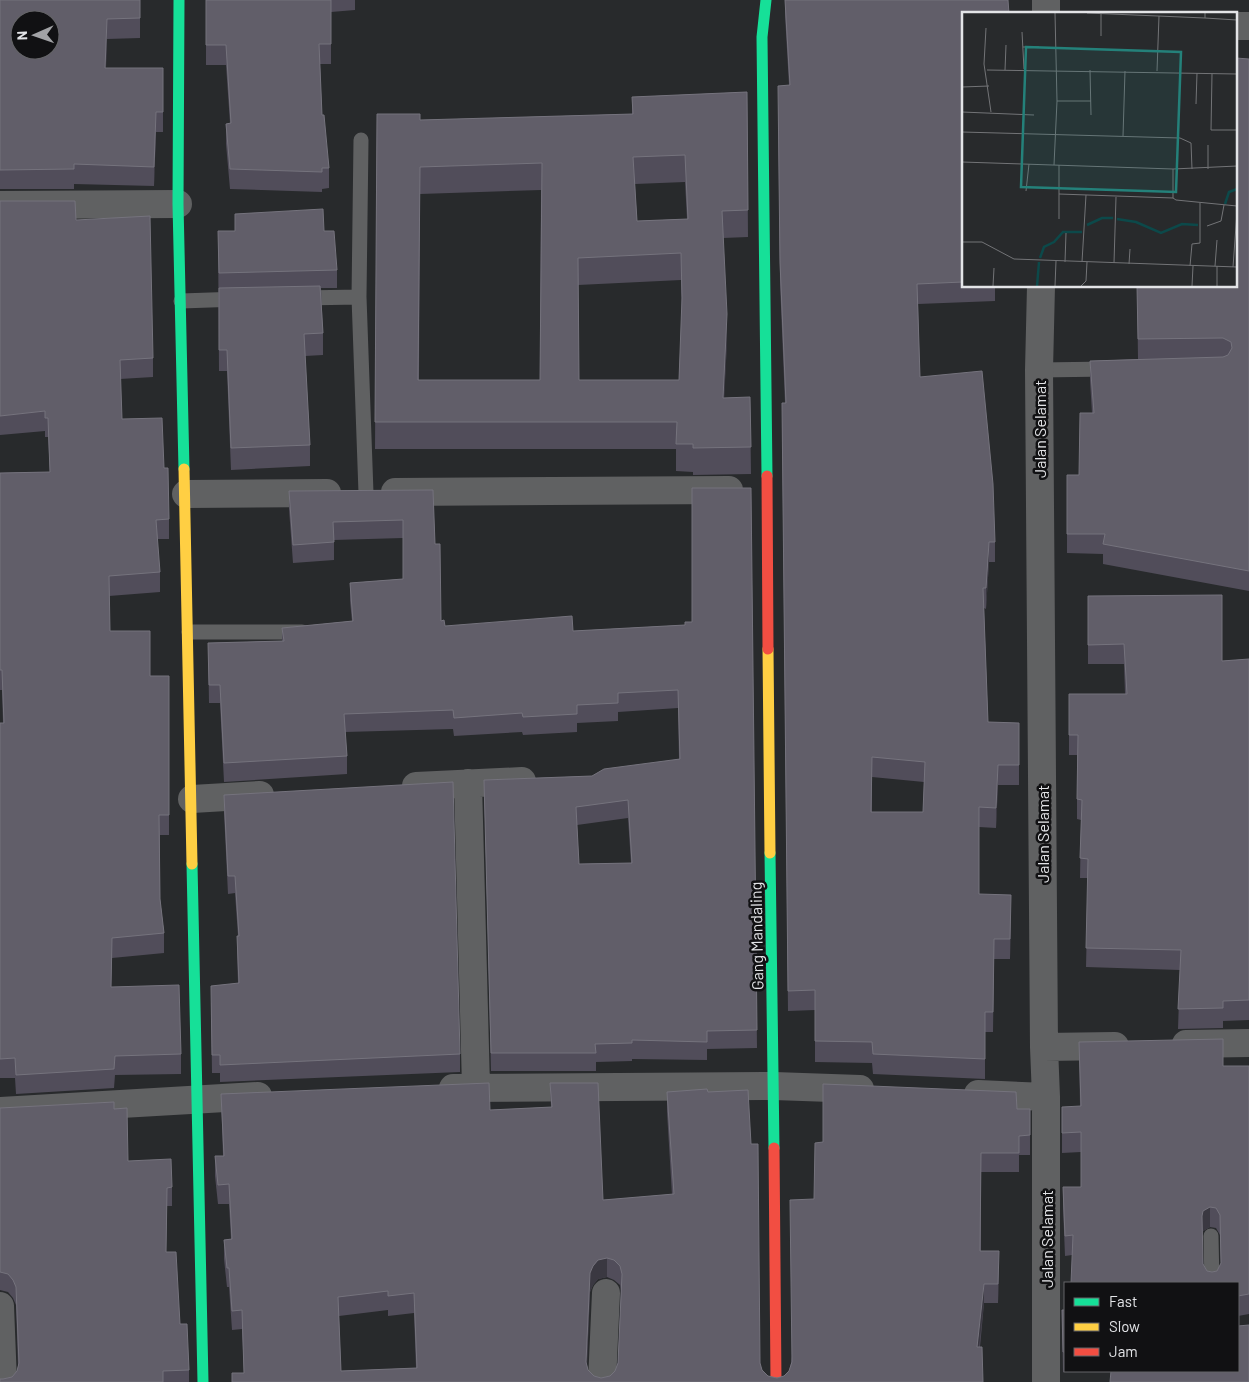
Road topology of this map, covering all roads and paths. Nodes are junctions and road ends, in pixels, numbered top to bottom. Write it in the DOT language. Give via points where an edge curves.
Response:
graph roads {
  1 [pos="180,0"];
  2 [pos="766,0"];
  3 [pos="1236,26"];
  4 [pos="1249,26"];
  5 [pos="361,140"];
  6 [pos="178,204"];
  7 [pos="0,205"];
  8 [pos="1041,288"];
  9 [pos="359,296"];
  10 [pos="290,298"];
  11 [pos="250,299"];
  12 [pos="180,301"];
  13 [pos="1129,368"];
  14 [pos="1039,370"];
  15 [pos="767,490"];
  16 [pos="366,493"];
  17 [pos="186,494"];
  18 [pos="189,632"];
  19 [pos="318,632"];
  20 [pos="544,780"];
  21 [pos="468,783"];
  22 [pos="394,787"];
  23 [pos="289,793"];
  24 [pos="192,800"];
  25 [pos="1249,1043"];
  26 [pos="1044,1048"];
  27 [pos="774,1086"];
  28 [pos="476,1087"];
  29 [pos="427,1089"];
  30 [pos="881,1090"];
  31 [pos="949,1093"];
  32 [pos="288,1095"];
  33 [pos="1046,1097"];
  34 [pos="198,1099"];
  35 [pos="0,1111"];
  36 [pos="1211,1236"];
  37 [pos="1212,1282"];
  38 [pos="606,1293"];
  39 [pos="0,1306"];
  40 [pos="1056,1322"];
  41 [pos="4,1382"];
  42 [pos="203,1382"];
  43 [pos="602,1382"];
  44 [pos="776,1382"];
  45 [pos="1046,1382"];
  1 -- 6 [label="street"];
  2 -- 15 [label="street, Gang Mandaling" via="762,47"];
  3 -- 4 [label="street"];
  5 -- 9 [label="lane"];
  6 -- 7 [label="street"];
  6 -- 12 [label="street"];
  8 -- 14 [label="street, Jalan Selamat"];
  9 -- 10 [label="lane"];
  9 -- 16 [label="lane"];
  11 -- 12 [label="lane"];
  12 -- 17 [label="street"];
  13 -- 14 [label="lane"];
  14 -- 26 [label="street, Jalan Selamat"];
  15 -- 16 [label="street"];
  15 -- 27 [label="street, Gang Mandaling"];
  16 -- 17 [label="street"];
  17 -- 18 [label="street"];
  18 -- 19 [label="lane"];
  18 -- 24 [label="street"];
  20 -- 21 [label="street"];
  21 -- 22 [label="street"];
  21 -- 28 [label="street"];
  23 -- 24 [label="street"];
  24 -- 34 [label="street"];
  25 -- 26 [label="street"];
  26 -- 33 [label="street, Jalan Selamat"];
  27 -- 28 [label="street"];
  27 -- 30 [label="street"];
  27 -- 44 [label="street, Gang Mandaling"];
  28 -- 29 [label="street"];
  31 -- 33 [label="street"];
  32 -- 34 [label="street"];
  33 -- 40 [label="street, Jalan Selamat"];
  34 -- 35 [label="street"];
  34 -- 42 [label="street"];
  36 -- 37 [label="lane"];
  38 -- 43 [label="street"];
  39 -- 41 [label="street"];
  40 -- 45 [label="street, Jalan Selamat"];
}
